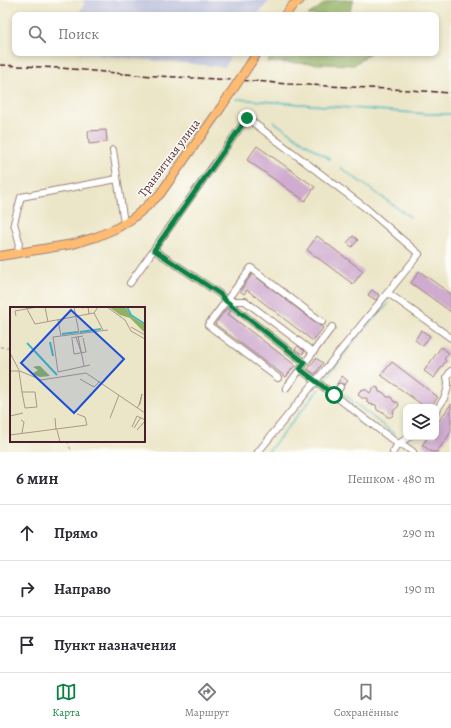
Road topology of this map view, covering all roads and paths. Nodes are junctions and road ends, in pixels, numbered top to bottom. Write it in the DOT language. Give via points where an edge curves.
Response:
graph roads {
  1 [pos="300,0"];
  2 [pos="287,12"];
  3 [pos="255,56"];
  4 [pos="113,150"];
  5 [pos="117,179"];
  6 [pos="124,223"];
  7 [pos="154,250"];
  8 [pos="18,253"];
  9 [pos="0,256"];
  10 [pos="130,283"];
  11 [pos="388,293"];
  12 [pos="226,301"];
  13 [pos="322,322"];
  14 [pos="332,327"];
  15 [pos="451,338"];
  16 [pos="313,352"];
  17 [pos="305,363"];
  18 [pos="300,369"];
  19 [pos="451,371"];
  20 [pos="278,378"];
  21 [pos="316,381"];
  22 [pos="340,386"];
  23 [pos="286,388"];
  24 [pos="334,395"];
  25 [pos="439,406"];
  26 [pos="405,440"];
  27 [pos="67,442"];
  28 [pos="398,444"];
  29 [pos="72,452"];
  30 [pos="258,452"];
  31 [pos="392,452"];
  32 [pos="413,452"];
  1 -- 2 [label="main road"];
  3 -- 6 [label="main road, Транзитная улица, bridge" via="160,194"];
  4 -- 5 [label="lane"];
  5 -- 6 [label="lane"];
  5 -- 8 [label="lane" via="21,197 14,223 19,240"];
  6 -- 8 [label="main road, Транзитная улица" via="96,237 73,244"];
  7 -- 10 [label="lane"];
  7 -- 11 [label="lane" via="247,118 367,209 420,254"];
  7 -- 12 [label="lane" via="220,294"];
  8 -- 9 [label="main road, Транзитная улица"];
  11 -- 15 [label="lane"];
  11 -- 21 [label="lane"];
  12 -- 13 [label="lane" via="251,268"];
  12 -- 16 [label="lane" via="245,301"];
  12 -- 17 [label="lane"];
  12 -- 20 [label="lane" via="208,325"];
  14 -- 16 [label="lane"];
  16 -- 17 [label="lane"];
  17 -- 18 [label="lane"];
  18 -- 21 [label="lane"];
  18 -- 23 [label="lane"];
  19 -- 25 [label="lane" via="447,377 447,394"];
  21 -- 24 [label="lane"];
  21 -- 30 [label="lane"];
  22 -- 24 [label="lane"];
  24 -- 28 [label="lane"];
  26 -- 28 [label="lane"];
  27 -- 29 [label="path"];
  28 -- 31 [label="lane"];
  28 -- 32 [label="lane"];
}
